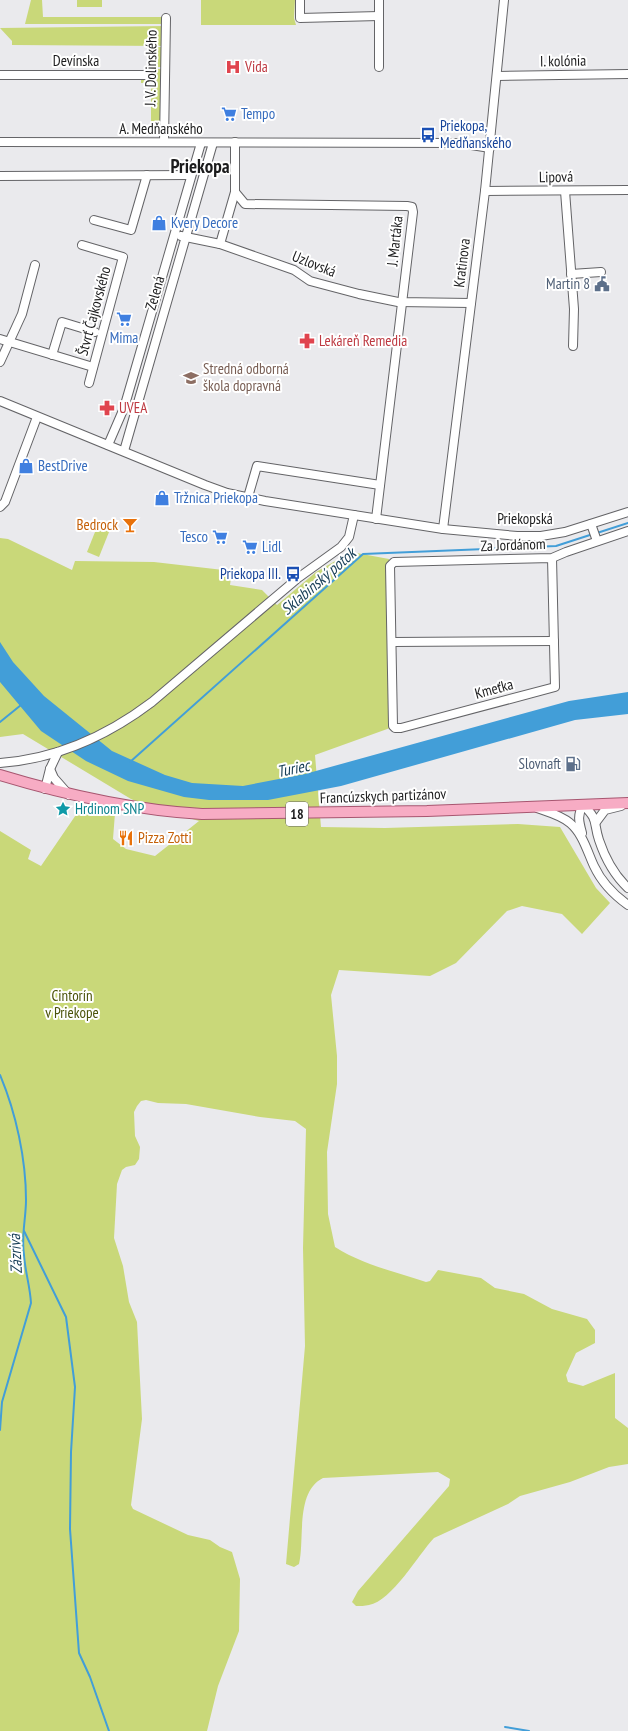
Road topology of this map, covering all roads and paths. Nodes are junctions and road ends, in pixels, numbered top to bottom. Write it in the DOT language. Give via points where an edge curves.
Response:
graph roads {
  1 [pos="300,0"];
  2 [pos="379,0"];
  3 [pos="504,0"];
  4 [pos="379,16"];
  5 [pos="166,18"];
  6 [pos="379,67"];
  7 [pos="628,74"];
  8 [pos="0,75"];
  9 [pos="152,75"];
  10 [pos="498,76"];
  11 [pos="0,142"];
  12 [pos="164,142"];
  13 [pos="235,142"];
  14 [pos="201,143"];
  15 [pos="213,143"];
  16 [pos="490,148"];
  17 [pos="147,175"];
  18 [pos="191,175"];
  19 [pos="0,176"];
  20 [pos="628,190"];
  21 [pos="485,191"];
  22 [pos="565,191"];
  23 [pos="235,192"];
  24 [pos="94,220"];
  25 [pos="175,234"];
  26 [pos="186,237"];
  27 [pos="220,244"];
  28 [pos="82,245"];
  29 [pos="35,265"];
  30 [pos="601,272"];
  31 [pos="571,274"];
  32 [pos="403,303"];
  33 [pos="471,303"];
  34 [pos="95,332"];
  35 [pos="0,339"];
  36 [pos="9,341"];
  37 [pos="573,346"];
  38 [pos="52,355"];
  39 [pos="0,362"];
  40 [pos="94,367"];
  41 [pos="89,383"];
  42 [pos="0,401"];
  43 [pos="37,417"];
  44 [pos="108,445"];
  45 [pos="124,451"];
  46 [pos="380,485"];
  47 [pos="248,497"];
  48 [pos="0,507"];
  49 [pos="628,512"];
  50 [pos="354,515"];
  51 [pos="376,519"];
  52 [pos="592,527"];
  53 [pos="443,529"];
  54 [pos="628,531"];
  55 [pos="597,541"];
  56 [pos="552,558"];
  57 [pos="554,641"];
  58 [pos="392,642"];
  59 [pos="60,751"];
  60 [pos="0,764"];
  61 [pos="50,769"];
  62 [pos="0,774"];
  63 [pos="45,789"];
  64 [pos="69,795"];
  65 [pos="583,804"];
  66 [pos="628,804"];
  67 [pos="532,806"];
  68 [pos="596,822"];
  69 [pos="584,841"];
  70 [pos="628,888"];
  71 [pos="628,905"];
  1 -- 4 [label="street" via="300,18"];
  2 -- 4 [label="street"];
  3 -- 10 [label="street, Kratinova"];
  4 -- 6 [label="street"];
  5 -- 12 [label="street, J. V. Dolinského"];
  7 -- 10 [label="street, I. kolónia"];
  8 -- 9 [label="street, Devínska"];
  10 -- 16 [label="street, Kratinova"];
  11 -- 12 [label="street, A. Medňanského"];
  12 -- 14 [label="street, A. Medňanského"];
  13 -- 15 [label="street, A. Medňanského"];
  13 -- 16 [label="street, A. Medňanského" via="459,142"];
  13 -- 23 [label="street"];
  14 -- 15 [label="street, A. Medňanského"];
  14 -- 18 [label="street, Zelená"];
  15 -- 26 [label="street, Zelená"];
  16 -- 21 [label="street, Kratinova"];
  17 -- 18 [label="street"];
  17 -- 19 [label="street"];
  17 -- 24 [label="street" via="131,230"];
  18 -- 25 [label="street, Zelená"];
  20 -- 22 [label="street, Lipová"];
  21 -- 22 [label="street, Lipová"];
  21 -- 33 [label="street, Kratinova"];
  22 -- 31 [label="street"];
  23 -- 27 [label="street"];
  23 -- 32 [label="street, J. Martáka" via="240,201 250,205 412,207"];
  25 -- 26 [label="street, Uzlovská"];
  25 -- 44 [label="street, Zelená" via="124,408"];
  26 -- 27 [label="street, Uzlovská"];
  26 -- 45 [label="street, Zelená"];
  27 -- 32 [label="street, Uzlovská" via="294,270 310,281"];
  28 -- 40 [label="street, Štvrť Čajkovského" via="123,256"];
  29 -- 36 [label="street" via="22,314"];
  30 -- 31 [label="street"];
  31 -- 37 [label="street"];
  32 -- 33 [label="street, Uzlovská"];
  32 -- 46 [label="street, J. Martáka"];
  33 -- 53 [label="street, Kratinova"];
  34 -- 38 [label="street, Štvrť Čajkovského" via="62,322"];
  35 -- 36 [label="street, Štvrť Čajkovského"];
  36 -- 38 [label="street, Štvrť Čajkovského"];
  36 -- 39 [label="street"];
  38 -- 40 [label="street, Štvrť Čajkovského"];
  40 -- 41 [label="street, Štvrť Čajkovského"];
  42 -- 43 [label="street, Priekopská"];
  43 -- 44 [label="street, Priekopská"];
  43 -- 48 [label="street" via="5,502"];
  44 -- 45 [label="street, Priekopská"];
  45 -- 47 [label="street, Priekopská" via="210,487"];
  46 -- 47 [label="street" via="257,466"];
  46 -- 51 [label="street, J. Martáka"];
  47 -- 50 [label="street, Priekopská"];
  49 -- 52 [label="street, Priekopská"];
  50 -- 51 [label="street, Priekopská"];
  50 -- 59 [label="street" via="349,537 341,547 298,578 152,702 130,719 101,735"];
  51 -- 53 [label="street, Priekopská"];
  52 -- 53 [label="street, Priekopská" via="527,536"];
  52 -- 55 [label="street"];
  54 -- 55 [label="street, Za Jordánom"];
  55 -- 56 [label="street, Za Jordánom"];
  56 -- 57 [label="street, Kmeťka"];
  56 -- 58 [label="street, Za Jordánom" via="394,562 390,566"];
  57 -- 58 [label="street"];
  57 -- 58 [label="street, Kmeťka" via="555,687 400,728 393,726"];
  59 -- 60 [label="street"];
  59 -- 61 [label="street"];
  61 -- 63 [label="street"];
  61 -- 64 [label="street" via="54,778"];
  62 -- 63 [label="main road, Francúzskych partizánov / 18"];
  63 -- 64 [label="main road, Francúzskych partizánov / 18"];
  64 -- 67 [label="main road, Francúzskych partizánov / 18" via="121,805 202,814 294,814"];
  65 -- 66 [label="main road, Francúzskych partizánov / 18"];
  65 -- 67 [label="main road, Francúzskych partizánov / 18"];
  65 -- 68 [label="street"];
  65 -- 69 [label="street" via="578,821"];
  66 -- 68 [label="street" via="605,810"];
  67 -- 69 [label="street" via="569,822"];
  68 -- 70 [label="street" via="597,836 608,861"];
  69 -- 71 [label="street" via="599,874 614,893"];
}
